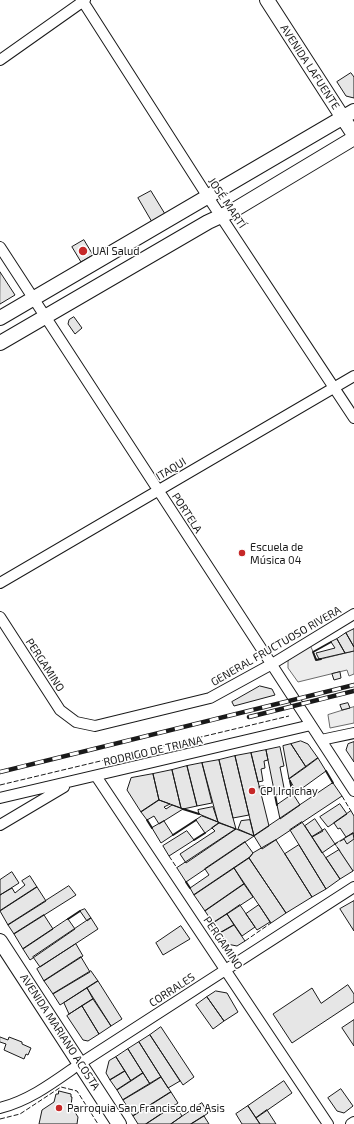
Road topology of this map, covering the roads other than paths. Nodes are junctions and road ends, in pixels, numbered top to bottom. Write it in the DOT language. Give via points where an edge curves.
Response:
graph roads {
  1 [pos="84,0"];
  2 [pos="267,0"];
  3 [pos="0,60"];
  4 [pos="349,114"];
  5 [pos="354,134"];
  6 [pos="354,138"];
  7 [pos="208,197"];
  8 [pos="221,216"];
  9 [pos="0,247"];
  10 [pos="34,300"];
  11 [pos="45,316"];
  12 [pos="0,318"];
  13 [pos="0,343"];
  14 [pos="354,376"];
  15 [pos="334,387"];
  16 [pos="354,418"];
  17 [pos="158,491"];
  18 [pos="0,583"];
  19 [pos="354,614"];
  20 [pos="0,617"];
  21 [pos="272,664"];
  22 [pos="76,722"];
  23 [pos="311,725"];
  24 [pos="354,733"];
  25 [pos="321,740"];
  26 [pos="96,776"];
  27 [pos="71,782"];
  28 [pos="354,791"];
  29 [pos="0,798"];
  30 [pos="0,825"];
  31 [pos="354,887"];
  32 [pos="0,941"];
  33 [pos="226,970"];
  34 [pos="81,1063"];
  35 [pos="0,1108"];
  36 [pos="354,1122"];
  37 [pos="119,1124"];
  38 [pos="328,1124"];
  39 [pos="351,1124"];
  1 -- 3 [label="street"];
  1 -- 7 [label="street, JOSÉ MARTÍ"];
  2 -- 4 [label="main road, AVENIDA LAFUENTE"];
  4 -- 5 [label="main road, AVENIDA LAFUENTE"];
  4 -- 7 [label="main road"];
  6 -- 8 [label="main road"];
  7 -- 8 [label="street, JOSÉ MARTÍ"];
  7 -- 10 [label="main road"];
  8 -- 11 [label="main road"];
  8 -- 15 [label="street, JOSÉ MARTÍ"];
  9 -- 10 [label="street, PORTELA"];
  10 -- 11 [label="street, PORTELA"];
  10 -- 12 [label="main road"];
  11 -- 13 [label="main road"];
  11 -- 17 [label="street, PORTELA"];
  14 -- 15 [label="street, ITAQUI"];
  15 -- 16 [label="street, JOSÉ MARTÍ"];
  15 -- 17 [label="street, ITAQUI"];
  17 -- 18 [label="street, ITAQUI"];
  17 -- 21 [label="street, PORTELA"];
  19 -- 21 [label="street, GENERAL FRUCTUOSO RIVERA"];
  20 -- 22 [label="street, PERGAMINO" via="60,710"];
  21 -- 22 [label="street, GENERAL FRUCTUOSO RIVERA" via="210,698 95,726"];
  21 -- 23 [label="street, PORTELA"];
  23 -- 25 [label="street, PORTELA"];
  23 -- 26 [label="street, RODRIGO DE TRIANA"];
  24 -- 25 [label="street"];
  25 -- 28 [label="street, PORTELA"];
  26 -- 27 [label="street, RODRIGO DE TRIANA"];
  26 -- 33 [label="street, PERGAMINO"];
  27 -- 29 [label="street, RODRIGO DE TRIANA"];
  27 -- 30 [label="street"];
  31 -- 33 [label="street, CORRALES"];
  32 -- 34 [label="main road, AVENIDA MARIANO ACOSTA"];
  33 -- 34 [label="street, CORRALES"];
  33 -- 38 [label="street, PERGAMINO"];
  34 -- 35 [label="street, CORRALES" via="25,1100"];
  34 -- 37 [label="main road, AVENIDA MARIANO ACOSTA"];
  36 -- 39 [label="street"];
}
